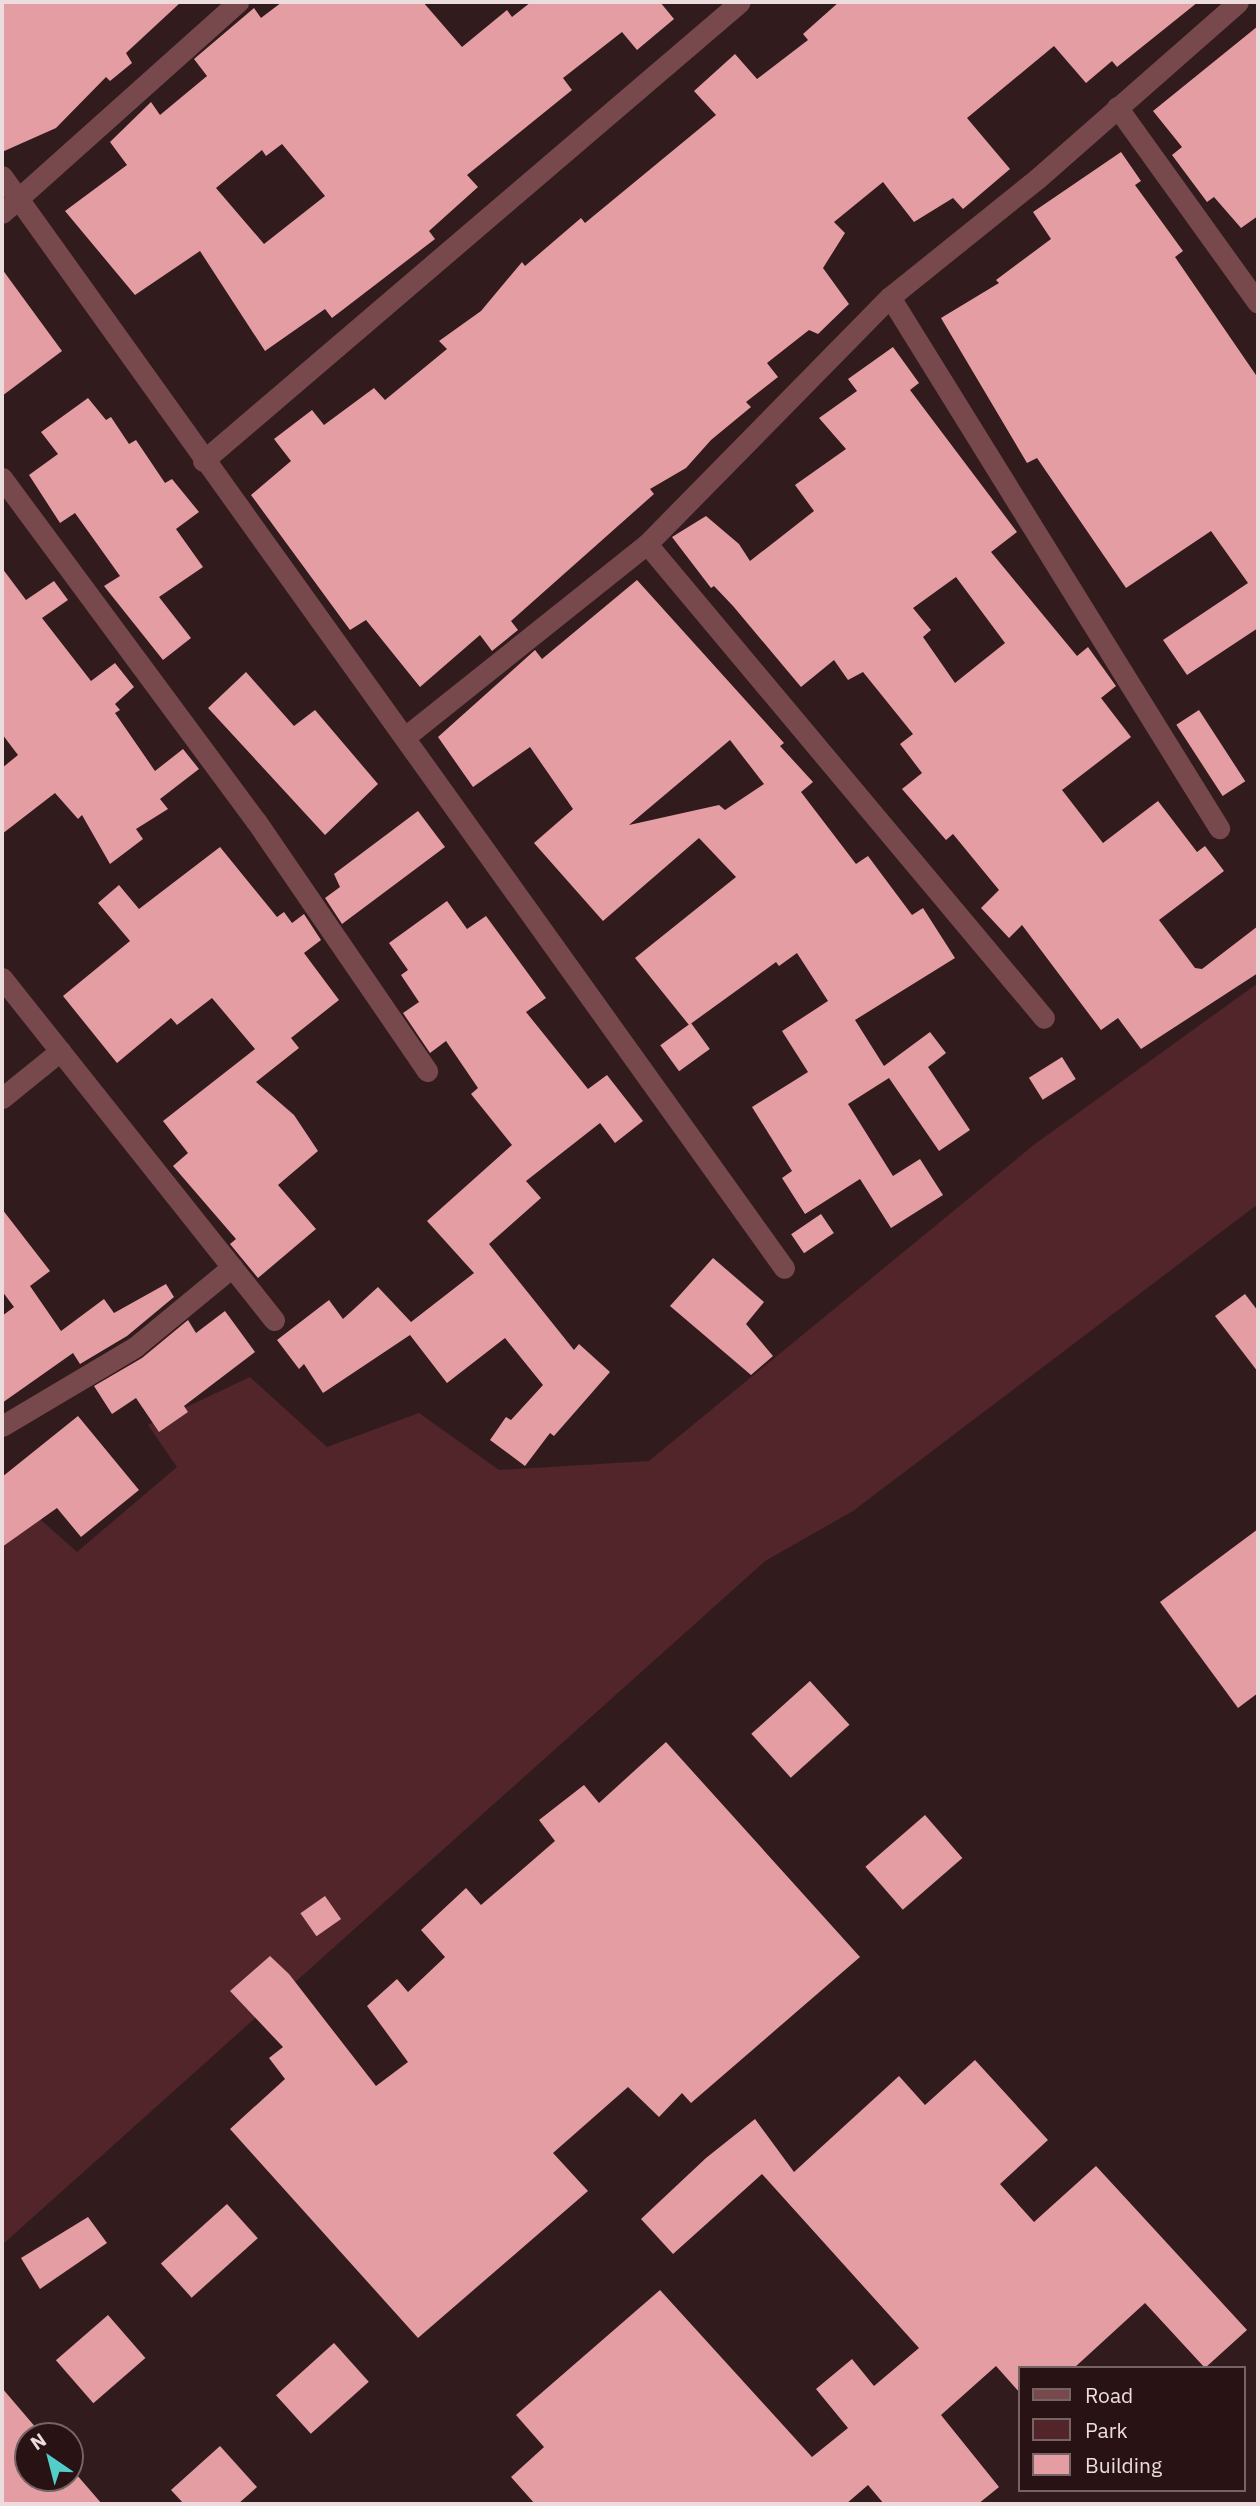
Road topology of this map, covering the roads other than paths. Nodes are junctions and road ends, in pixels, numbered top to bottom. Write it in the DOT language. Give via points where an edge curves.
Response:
graph roads {
  1 [pos="238,2"];
  2 [pos="740,2"];
  3 [pos="1238,2"];
  4 [pos="1117,107"];
  5 [pos="2,176"];
  6 [pos="19,200"];
  7 [pos="2,213"];
  8 [pos="890,297"];
  9 [pos="1258,303"];
  10 [pos="203,461"];
  11 [pos="2,478"];
  12 [pos="647,544"];
  13 [pos="405,737"];
  14 [pos="1219,828"];
  15 [pos="2,978"];
  16 [pos="1044,1018"];
  17 [pos="60,1051"];
  18 [pos="428,1071"];
  19 [pos="2,1098"];
  20 [pos="232,1267"];
  21 [pos="784,1268"];
  22 [pos="274,1320"];
  23 [pos="2,1426"];
  1 -- 6 [label="street"];
  2 -- 10 [label="street"];
  3 -- 4 [label="street"];
  4 -- 8 [label="street" via="1038,178"];
  4 -- 9 [label="street"];
  5 -- 6 [label="street"];
  6 -- 7 [label="street"];
  6 -- 10 [label="street"];
  8 -- 12 [label="street"];
  8 -- 14 [label="street"];
  10 -- 13 [label="street"];
  11 -- 18 [label="street" via="256,821"];
  12 -- 13 [label="street"];
  12 -- 16 [label="street"];
  13 -- 21 [label="street"];
  15 -- 17 [label="street"];
  17 -- 19 [label="street"];
  17 -- 20 [label="street"];
  20 -- 22 [label="street"];
  20 -- 23 [label="street" via="135,1347"];
}
